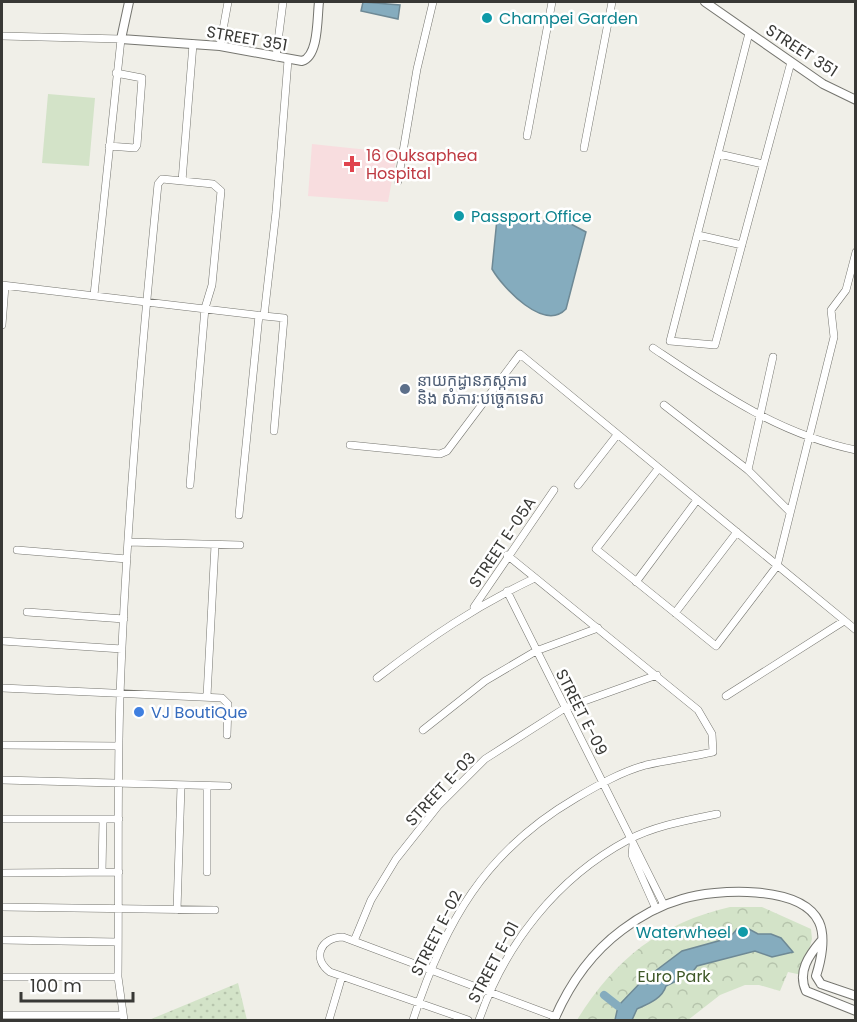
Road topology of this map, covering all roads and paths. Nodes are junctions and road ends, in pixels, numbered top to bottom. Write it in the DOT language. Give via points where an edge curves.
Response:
graph roads {
  1 [pos="129,2"];
  2 [pos="228,2"];
  3 [pos="283,2"];
  4 [pos="319,2"];
  5 [pos="433,2"];
  6 [pos="552,2"];
  7 [pos="612,2"];
  8 [pos="709,3"];
  9 [pos="749,33"];
  10 [pos="2,36"];
  11 [pos="121,39"];
  12 [pos="193,44"];
  13 [pos="220,46"];
  14 [pos="276,57"];
  15 [pos="288,60"];
  16 [pos="790,63"];
  17 [pos="116,73"];
  18 [pos="855,100"];
  19 [pos="527,136"];
  20 [pos="109,146"];
  21 [pos="584,148"];
  22 [pos="718,154"];
  23 [pos="763,164"];
  24 [pos="183,181"];
  25 [pos="398,181"];
  26 [pos="698,234"];
  27 [pos="742,245"];
  28 [pos="855,252"];
  29 [pos="3,285"];
  30 [pos="94,295"];
  31 [pos="146,302"];
  32 [pos="205,308"];
  33 [pos="261,315"];
  34 [pos="2,325"];
  35 [pos="653,348"];
  36 [pos="773,357"];
  37 [pos="664,405"];
  38 [pos="761,417"];
  39 [pos="274,430"];
  40 [pos="617,435"];
  41 [pos="809,438"];
  42 [pos="350,446"];
  43 [pos="855,450"];
  44 [pos="658,469"];
  45 [pos="748,470"];
  46 [pos="190,485"];
  47 [pos="578,485"];
  48 [pos="554,490"];
  49 [pos="697,500"];
  50 [pos="790,512"];
  51 [pos="239,516"];
  52 [pos="737,532"];
  53 [pos="128,542"];
  54 [pos="215,545"];
  55 [pos="240,545"];
  56 [pos="17,550"];
  57 [pos="507,555"];
  58 [pos="127,559"];
  59 [pos="777,566"];
  60 [pos="535,578"];
  61 [pos="636,582"];
  62 [pos="507,591"];
  63 [pos="473,609"];
  64 [pos="27,612"];
  65 [pos="675,613"];
  66 [pos="855,618"];
  67 [pos="124,619"];
  68 [pos="846,623"];
  69 [pos="598,628"];
  70 [pos="855,630"];
  71 [pos="2,641"];
  72 [pos="122,649"];
  73 [pos="536,651"];
  74 [pos="657,675"];
  75 [pos="377,678"];
  76 [pos="2,688"];
  77 [pos="120,694"];
  78 [pos="207,696"];
  79 [pos="726,696"];
  80 [pos="565,708"];
  81 [pos="423,730"];
  82 [pos="227,735"];
  83 [pos="2,745"];
  84 [pos="118,746"];
  85 [pos="2,780"];
  86 [pos="602,783"];
  87 [pos="119,784"];
  88 [pos="181,786"];
  89 [pos="207,786"];
  90 [pos="228,786"];
  91 [pos="717,814"];
  92 [pos="2,819"];
  93 [pos="119,819"];
  94 [pos="103,820"];
  95 [pos="632,842"];
  96 [pos="102,848"];
  97 [pos="119,848"];
  98 [pos="102,872"];
  99 [pos="119,872"];
  100 [pos="207,872"];
  101 [pos="2,873"];
  102 [pos="2,907"];
  103 [pos="660,907"];
  104 [pos="118,909"];
  105 [pos="177,910"];
  106 [pos="215,910"];
  107 [pos="2,940"];
  108 [pos="354,941"];
  109 [pos="821,941"];
  110 [pos="118,942"];
  111 [pos="431,970"];
  112 [pos="342,976"];
  113 [pos="2,977"];
  114 [pos="118,977"];
  115 [pos="821,984"];
  116 [pos="490,992"];
  117 [pos="855,996"];
  118 [pos="817,997"];
  119 [pos="418,1003"];
  120 [pos="855,1011"];
  121 [pos="2,1015"];
  122 [pos="123,1018"];
  123 [pos="555,1019"];
  124 [pos="329,1020"];
  125 [pos="413,1020"];
  126 [pos="468,1020"];
  127 [pos="479,1020"];
  1 -- 11 [label="street"];
  2 -- 13 [label="street"];
  3 -- 14 [label="street"];
  4 -- 15 [label="street, STREET 351" via="310,56 302,61"];
  5 -- 25 [label="street"];
  6 -- 19 [label="street"];
  7 -- 21 [label="street"];
  8 -- 9 [label="street, STREET 351"];
  9 -- 16 [label="street, STREET 351"];
  9 -- 22 [label="street"];
  10 -- 11 [label="street"];
  11 -- 12 [label="street, STREET 351"];
  11 -- 17 [label="street"];
  12 -- 13 [label="street, STREET 351"];
  12 -- 24 [label="street"];
  13 -- 14 [label="street, STREET 351"];
  14 -- 15 [label="street, STREET 351"];
  15 -- 33 [label="street" via="276,212"];
  16 -- 18 [label="street, STREET 351"];
  16 -- 23 [label="street"];
  17 -- 20 [label="street"];
  17 -- 20 [label="street" via="142,78 137,145"];
  20 -- 30 [label="street"];
  22 -- 23 [label="street"];
  22 -- 26 [label="street"];
  23 -- 27 [label="street"];
  24 -- 31 [label="street" via="162,179 158,184"];
  24 -- 32 [label="street" via="213,184 221,191 212,285"];
  26 -- 27 [label="street"];
  26 -- 27 [label="street" via="670,341 716,345"];
  28 -- 41 [label="street" via="846,290 831,310 834,337"];
  29 -- 30 [label="street"];
  29 -- 34 [label="street"];
  30 -- 31 [label="street"];
  31 -- 32 [label="street"];
  31 -- 53 [label="street"];
  32 -- 33 [label="street"];
  32 -- 46 [label="street"];
  33 -- 39 [label="street" via="284,318"];
  33 -- 51 [label="street"];
  35 -- 38 [label="street"];
  36 -- 38 [label="street"];
  37 -- 45 [label="street"];
  38 -- 41 [label="street"];
  38 -- 45 [label="street"];
  40 -- 42 [label="street" via="520,354 447,452"];
  40 -- 44 [label="street"];
  40 -- 47 [label="street"];
  41 -- 43 [label="street"];
  41 -- 50 [label="street"];
  44 -- 49 [label="street"];
  44 -- 61 [label="street" via="596,549"];
  45 -- 50 [label="street"];
  48 -- 57 [label="street, STREET E-05A"];
  49 -- 52 [label="street"];
  49 -- 61 [label="street"];
  50 -- 59 [label="street"];
  52 -- 59 [label="street"];
  52 -- 65 [label="street"];
  53 -- 54 [label="street"];
  53 -- 58 [label="street"];
  54 -- 55 [label="street"];
  54 -- 78 [label="street"];
  56 -- 58 [label="street"];
  57 -- 60 [label="street"];
  57 -- 63 [label="street, STREET E-05A"];
  58 -- 67 [label="street"];
  59 -- 65 [label="street" via="716,646"];
  59 -- 68 [label="street"];
  60 -- 62 [label="street, STREET E-05A"];
  60 -- 69 [label="street"];
  61 -- 65 [label="street"];
  62 -- 63 [label="street, STREET E-05A"];
  62 -- 73 [label="street, STREET E-09"];
  63 -- 75 [label="street, STREET E-05A"];
  64 -- 67 [label="street"];
  66 -- 68 [label="street"];
  67 -- 72 [label="street"];
  68 -- 70 [label="street"];
  68 -- 79 [label="street"];
  69 -- 73 [label="street"];
  69 -- 74 [label="street"];
  71 -- 72 [label="street"];
  72 -- 77 [label="street"];
  73 -- 80 [label="street, STREET E-09"];
  73 -- 81 [label="street" via="484,681"];
  74 -- 80 [label="street, STREET E-03"];
  74 -- 86 [label="street, STREET E-02" via="698,710 712,734 713,752 645,766"];
  76 -- 77 [label="street"];
  77 -- 78 [label="street"];
  77 -- 84 [label="street"];
  78 -- 82 [label="street" via="226,700"];
  80 -- 86 [label="street, STREET E-09"];
  80 -- 108 [label="street, STREET E-03" via="485,759 438,806 396,859 371,900"];
  83 -- 84 [label="street"];
  84 -- 87 [label="street"];
  85 -- 87 [label="street"];
  86 -- 95 [label="street, STREET E-09"];
  86 -- 111 [label="street, STREET E-02" via="545,816 497,858 467,898"];
  87 -- 88 [label="street"];
  87 -- 93 [label="street"];
  88 -- 89 [label="street"];
  88 -- 105 [label="street"];
  89 -- 90 [label="street"];
  89 -- 100 [label="street"];
  91 -- 95 [label="street, STREET E-01"];
  92 -- 94 [label="street"];
  93 -- 94 [label="street"];
  93 -- 97 [label="street"];
  94 -- 96 [label="street"];
  95 -- 103 [label="street, STREET E-09" via="632,855"];
  95 -- 116 [label="street, STREET E-01" via="580,870 530,922"];
  96 -- 97 [label="street"];
  96 -- 98 [label="street"];
  97 -- 99 [label="street"];
  98 -- 99 [label="street"];
  98 -- 101 [label="street"];
  99 -- 104 [label="street"];
  102 -- 104 [label="street"];
  103 -- 109 [label="street" via="726,890 762,893 796,903 813,913 820,923"];
  103 -- 123 [label="street" via="603,946 569,989"];
  104 -- 105 [label="street"];
  104 -- 110 [label="street"];
  105 -- 106 [label="street"];
  107 -- 110 [label="street"];
  108 -- 111 [label="street"];
  108 -- 112 [label="street" via="333,937 320,949 323,967"];
  109 -- 115 [label="street" via="816,976"];
  109 -- 118 [label="street" via="807,958 802,975 806,991"];
  110 -- 114 [label="street"];
  111 -- 116 [label="street"];
  111 -- 119 [label="street, STREET E-02"];
  112 -- 119 [label="street"];
  112 -- 124 [label="street"];
  113 -- 114 [label="street"];
  114 -- 122 [label="street"];
  115 -- 117 [label="street"];
  115 -- 118 [label="street"];
  116 -- 123 [label="street"];
  116 -- 127 [label="street, STREET E-01"];
  118 -- 120 [label="street"];
  119 -- 125 [label="street, STREET E-02"];
  119 -- 126 [label="street"];
  121 -- 122 [label="street"];
}
